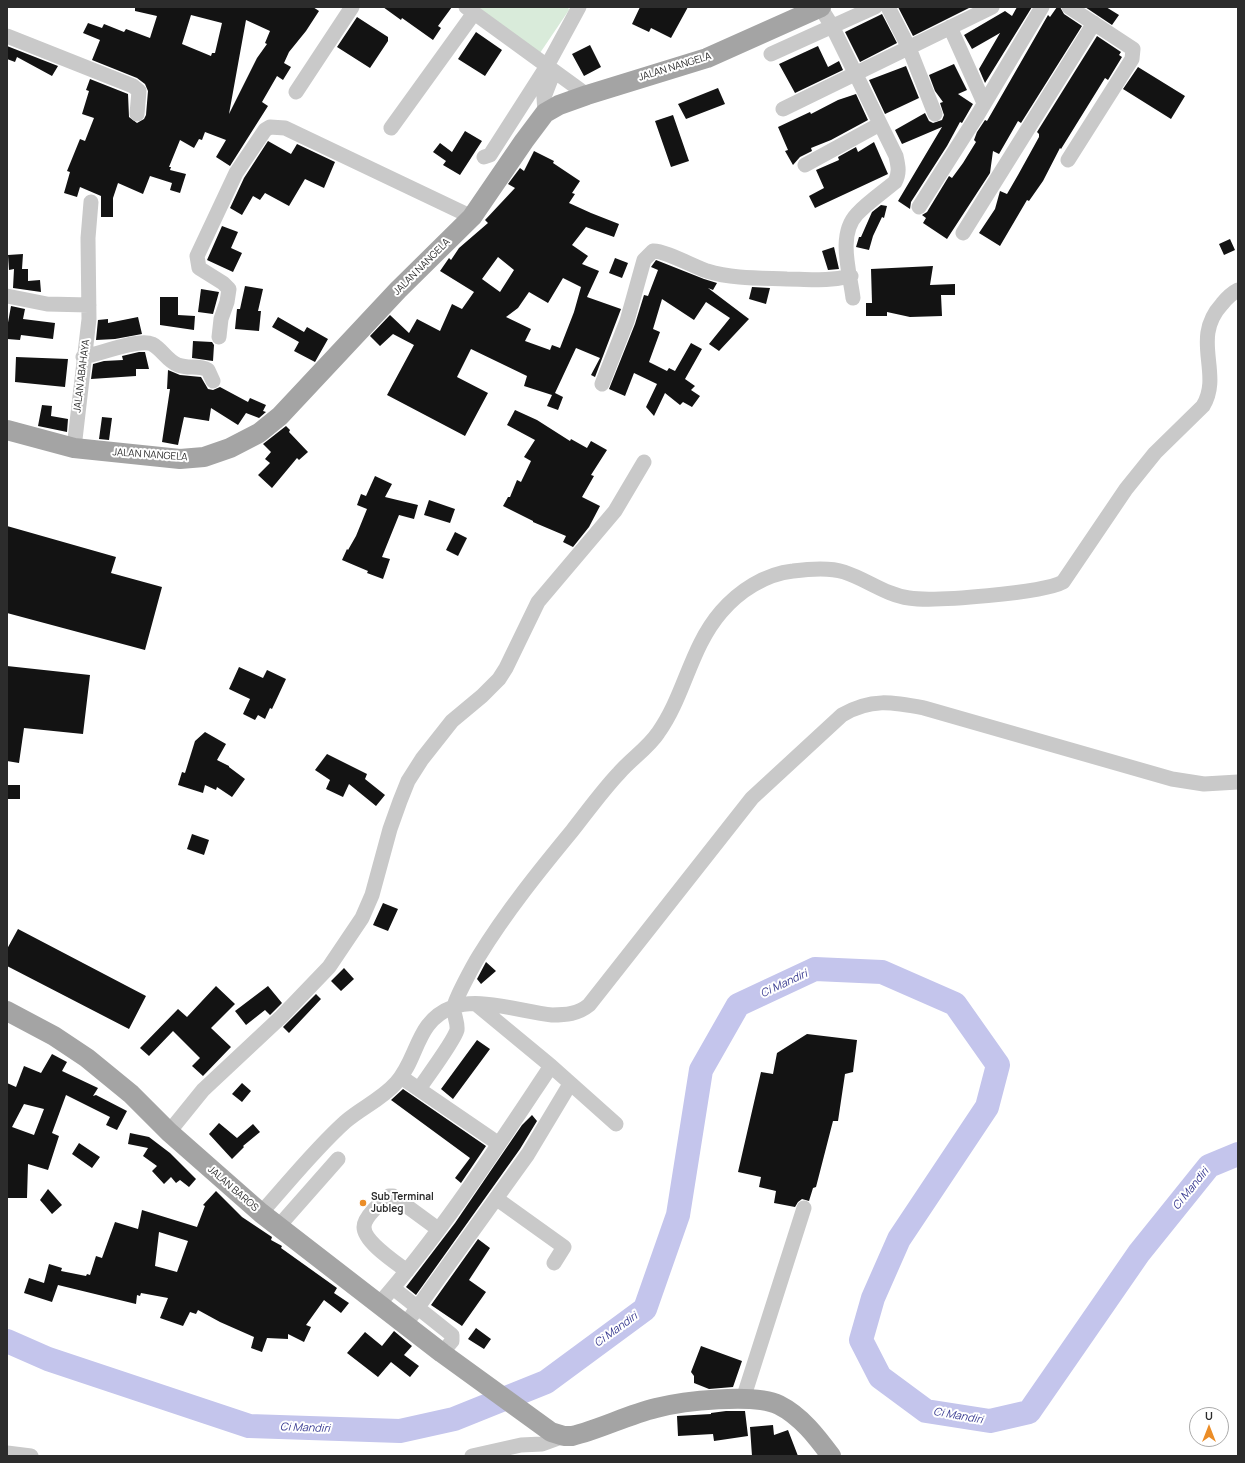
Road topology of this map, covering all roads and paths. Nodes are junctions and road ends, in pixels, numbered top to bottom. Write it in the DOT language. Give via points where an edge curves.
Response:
graph roads {
  1 [pos="352,7"];
  2 [pos="579,7"];
  3 [pos="820,7"];
  4 [pos="875,7"];
  5 [pos="888,7"];
  6 [pos="992,7"];
  7 [pos="1042,7"];
  8 [pos="1069,7"];
  9 [pos="470,10"];
  10 [pos="1094,23"];
  11 [pos="832,26"];
  12 [pos="950,27"];
  13 [pos="7,36"];
  14 [pos="909,48"];
  15 [pos="771,54"];
  16 [pos="550,69"];
  17 [pos="855,74"];
  18 [pos="296,92"];
  19 [pos="587,95"];
  20 [pos="984,103"];
  21 [pos="783,109"];
  22 [pos="545,113"];
  23 [pos="137,114"];
  24 [pos="935,114"];
  25 [pos="880,124"];
  26 [pos="391,128"];
  27 [pos="484,157"];
  28 [pos="1068,160"];
  29 [pos="805,165"];
  30 [pos="91,202"];
  31 [pos="919,207"];
  32 [pos="472,217"];
  33 [pos="963,233"];
  34 [pos="850,276"];
  35 [pos="1238,290"];
  36 [pos="7,296"];
  37 [pos="852,298"];
  38 [pos="89,305"];
  39 [pos="219,336"];
  40 [pos="84,357"];
  41 [pos="213,381"];
  42 [pos="602,384"];
  43 [pos="7,430"];
  44 [pos="74,448"];
  45 [pos="644,462"];
  46 [pos="1238,782"];
  47 [pos="476,1004"];
  48 [pos="454,1007"];
  49 [pos="7,1011"];
  50 [pos="551,1066"];
  51 [pos="401,1077"];
  52 [pos="570,1084"];
  53 [pos="419,1089"];
  54 [pos="616,1124"];
  55 [pos="169,1132"];
  56 [pos="499,1144"];
  57 [pos="338,1159"];
  58 [pos="497,1199"];
  59 [pos="804,1208"];
  60 [pos="261,1213"];
  61 [pos="278,1227"];
  62 [pos="438,1229"];
  63 [pos="554,1263"];
  64 [pos="407,1271"];
  65 [pos="393,1288"];
  66 [pos="379,1304"];
  67 [pos="418,1308"];
  68 [pos="406,1325"];
  69 [pos="442,1353"];
  70 [pos="743,1399"];
  71 [pos="564,1436"];
  72 [pos="7,1453"];
  73 [pos="31,1456"];
  74 [pos="472,1456"];
  75 [pos="831,1456"];
  1 -- 18 [label="street"];
  2 -- 16 [label="street"];
  3 -- 11 [label="street"];
  3 -- 19 [label="main road, JALAN NANGELA" via="707,58"];
  4 -- 11 [label="street"];
  5 -- 14 [label="street"];
  6 -- 12 [label="street"];
  7 -- 20 [label="street"];
  8 -- 10 [label="street"];
  9 -- 16 [label="street"];
  9 -- 26 [label="street"];
  10 -- 28 [label="street" via="1133,49 1133,55"];
  10 -- 33 [label="street"];
  11 -- 15 [label="street"];
  11 -- 17 [label="street"];
  12 -- 14 [label="street"];
  12 -- 20 [label="street"];
  13 -- 23 [label="street" via="133,86 139,91"];
  14 -- 17 [label="street"];
  14 -- 24 [label="street"];
  16 -- 19 [label="street" via="570,80"];
  16 -- 22 [label="street" via="544,97"];
  16 -- 27 [label="street" via="490,155"];
  17 -- 21 [label="street"];
  17 -- 25 [label="street"];
  19 -- 22 [label="main road, JALAN NANGELA"];
  20 -- 31 [label="street"];
  22 -- 32 [label="main road, JALAN NANGELA"];
  25 -- 29 [label="street"];
  25 -- 34 [label="street" via="896,156 898,178 852,220 846,244"];
  30 -- 38 [label="street, JALAN ABAHAYA" via="88,238"];
  32 -- 39 [label="street" via="285,128 270,127 265,130 236,173 197,256 199,268 229,289"];
  32 -- 44 [label="main road, JALAN NANGELA" via="398,290 280,416 250,439 204,457 180,459"];
  34 -- 37 [label="street"];
  34 -- 42 [label="street" via="831,281 737,277 709,272 663,252 653,251 644,260 627,321"];
  35 -- 48 [label="street" via="1214,312 1209,324 1206,350 1210,386 1207,400 1155,453 1126,488 1063,582 1010,593 932,599 909,598 843,571 821,569 777,574 754,584 738,596 721,612 701,642 680,697 657,735 618,773 544,864 479,957"];
  36 -- 38 [label="street" via="48,304"];
  38 -- 40 [label="street, JALAN ABAHAYA"];
  40 -- 41 [label="street" via="136,342 146,342 159,349 168,360 176,364 208,370"];
  40 -- 44 [label="street, JALAN ABAHAYA"];
  43 -- 44 [label="main road, JALAN NANGELA"];
  45 -- 55 [label="street" via="615,511 538,602 499,679 452,721 422,758 400,801 372,895 362,918 336,957 281,1017 203,1090"];
  46 -- 47 [label="street" via="1184,782 924,708 889,702 866,704 842,715 752,798 585,1008 574,1014 552,1015"];
  47 -- 48 [label="street"];
  47 -- 50 [label="street"];
  48 -- 51 [label="street" via="442,1012 427,1025"];
  48 -- 53 [label="street" via="456,1032"];
  49 -- 55 [label="main road, JALAN BAROS" via="54,1036 87,1058 131,1094"];
  50 -- 52 [label="street"];
  50 -- 56 [label="street"];
  51 -- 53 [label="street"];
  51 -- 60 [label="street" via="388,1091 344,1123"];
  52 -- 54 [label="street"];
  52 -- 58 [label="street" via="528,1154"];
  53 -- 56 [label="street"];
  55 -- 60 [label="main road, JALAN BAROS"];
  56 -- 62 [label="street"];
  57 -- 61 [label="street"];
  58 -- 63 [label="street" via="564,1247"];
  58 -- 67 [label="street"];
  59 -- 70 [label="street"];
  60 -- 61 [label="main road, JALAN BAROS"];
  61 -- 66 [label="main road, JALAN BAROS"];
  62 -- 64 [label="street"];
  62 -- 64 [label="street" via="393,1196 385,1199 374,1209 365,1222 365,1232 383,1253"];
  64 -- 65 [label="street"];
  65 -- 66 [label="street"];
  65 -- 67 [label="street"];
  66 -- 68 [label="main road, JALAN BAROS"];
  67 -- 68 [label="street"];
  67 -- 69 [label="street" via="452,1335 452,1341"];
  68 -- 69 [label="main road, JALAN BAROS"];
  69 -- 71 [label="main road, JALAN BAROS" via="544,1428"];
  70 -- 71 [label="main road" via="656,1408 584,1433"];
  70 -- 75 [label="main road" via="764,1400 790,1412 806,1426"];
  71 -- 74 [label="street" via="542,1444 521,1445"];
  72 -- 73 [label="street"];
}
